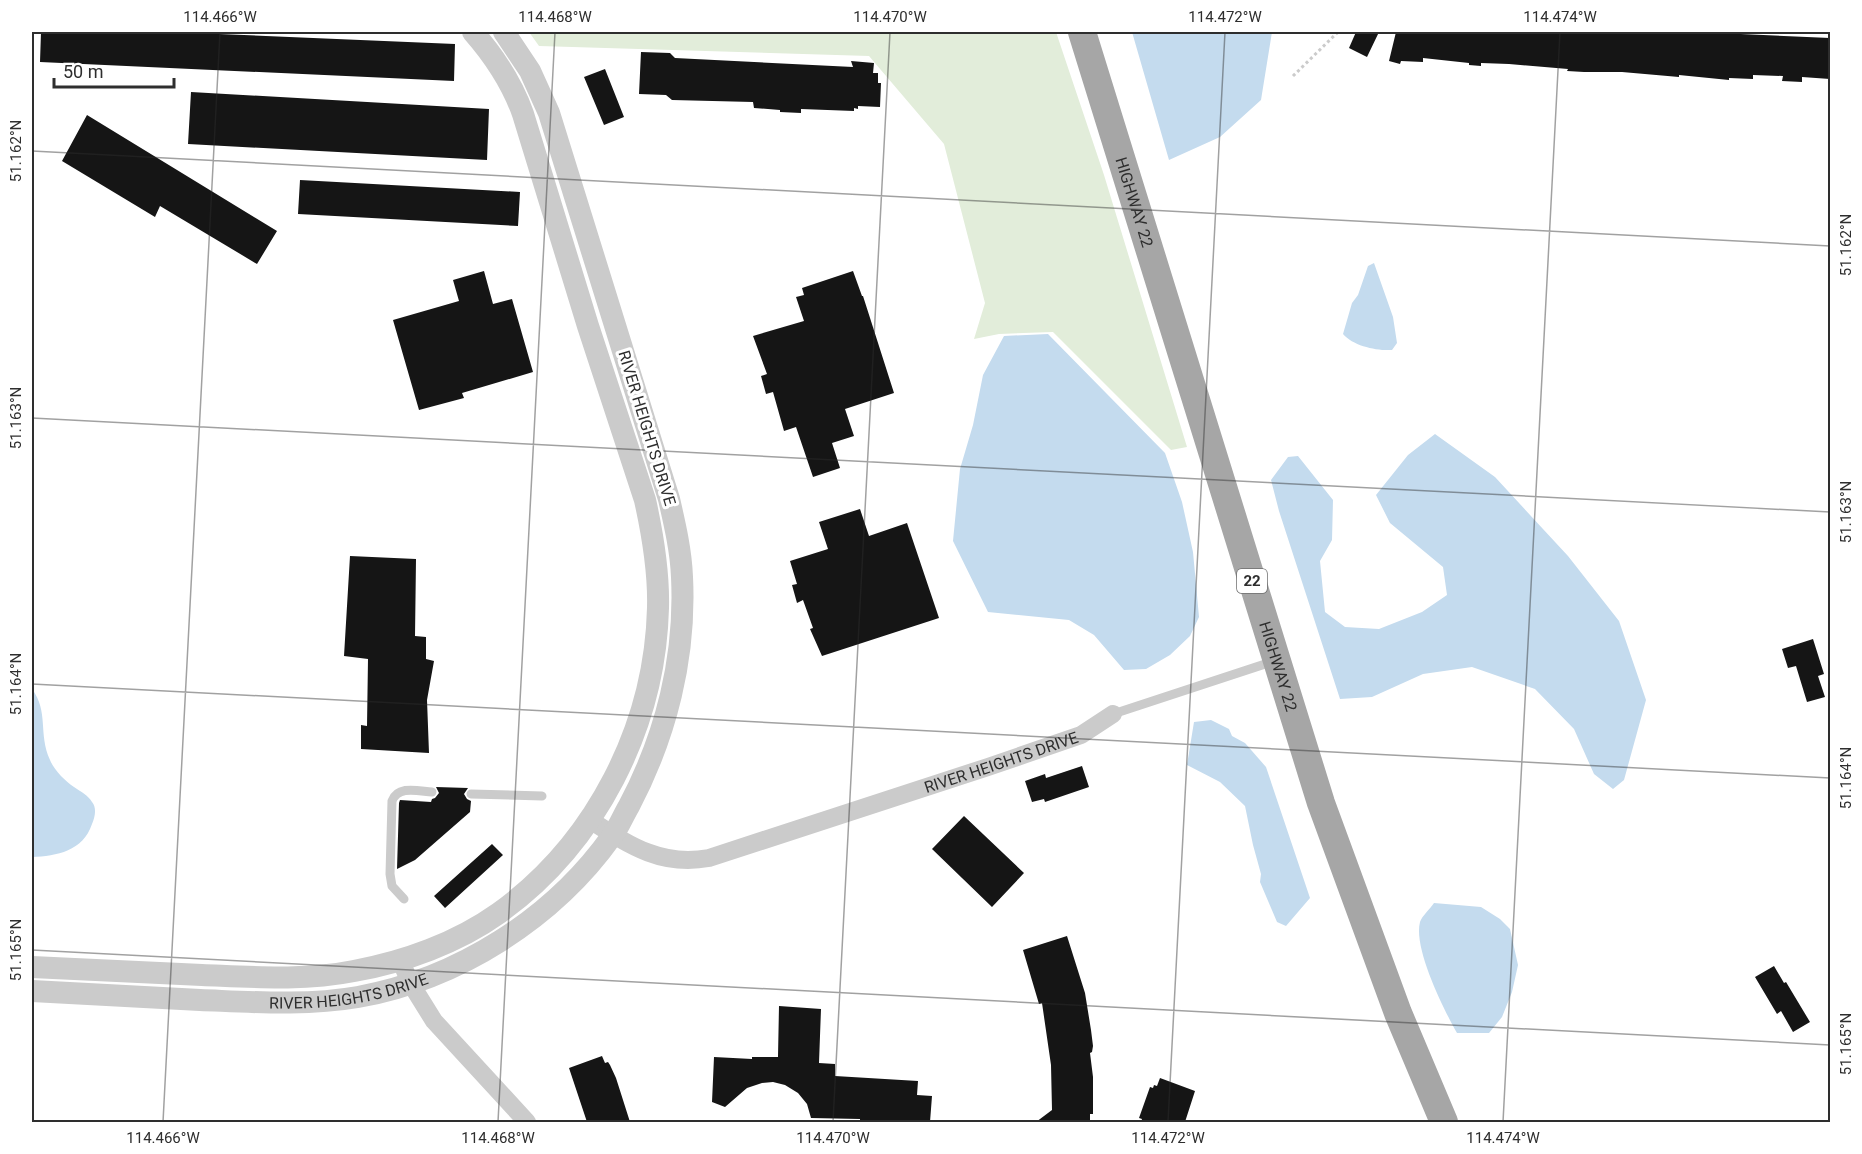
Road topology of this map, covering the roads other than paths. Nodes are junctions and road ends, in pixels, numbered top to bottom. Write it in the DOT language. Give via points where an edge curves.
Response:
graph roads {
  1 [pos="473,32"];
  2 [pos="504,32"];
  3 [pos="1082,32"];
  4 [pos="530,71"];
  5 [pos="510,85"];
  6 [pos="566,163"];
  7 [pos="541,173"];
  8 [pos="613,315"];
  9 [pos="588,326"];
  10 [pos="680,554"];
  11 [pos="656,560"];
  12 [pos="1276,660"];
  13 [pos="1113,714"];
  14 [pos="432,792"];
  15 [pos="471,794"];
  16 [pos="542,796"];
  17 [pos="590,820"];
  18 [pos="613,835"];
  19 [pos="404,900"];
  20 [pos="400,960"];
  21 [pos="32,967"];
  22 [pos="411,984"];
  23 [pos="32,992"];
  24 [pos="527,1122"];
  25 [pos="1444,1122"];
  1 -- 5 [label="street, RIVER HEIGHTS DRIVE"];
  2 -- 4 [label="street, RIVER HEIGHTS DRIVE"];
  3 -- 12 [label="main road, HIGHWAY 22 / 22"];
  4 -- 5 [label="street"];
  4 -- 6 [label="street, RIVER HEIGHTS DRIVE"];
  5 -- 7 [label="street, RIVER HEIGHTS DRIVE"];
  6 -- 7 [label="street"];
  6 -- 8 [label="street, RIVER HEIGHTS DRIVE"];
  7 -- 9 [label="street, RIVER HEIGHTS DRIVE"];
  8 -- 9 [label="street"];
  8 -- 10 [label="street, RIVER HEIGHTS DRIVE" via="669,499"];
  9 -- 11 [label="street, RIVER HEIGHTS DRIVE" via="645,500"];
  10 -- 11 [label="street"];
  10 -- 18 [label="street, RIVER HEIGHTS DRIVE" via="682,622 669,705 651,760"];
  11 -- 17 [label="street, RIVER HEIGHTS DRIVE" via="657,632 647,693 626,756"];
  12 -- 13 [label="lane"];
  12 -- 25 [label="main road, HIGHWAY 22 / 22" via="1373,949"];
  13 -- 18 [label="street, RIVER HEIGHTS DRIVE" via="1081,735 709,858 691,862 666,859"];
  14 -- 19 [label="lane" via="399,791 392,801 390,874 392,885"];
  15 -- 16 [label="lane"];
  17 -- 18 [label="street, RIVER HEIGHTS DRIVE"];
  17 -- 20 [label="street, RIVER HEIGHTS DRIVE" via="551,867 498,914"];
  18 -- 22 [label="street, RIVER HEIGHTS DRIVE" via="564,892 521,927 463,961"];
  20 -- 21 [label="street, RIVER HEIGHTS DRIVE" via="299,978"];
  20 -- 22 [label="street"];
  22 -- 23 [label="street, RIVER HEIGHTS DRIVE" via="359,997 293,1004"];
  22 -- 24 [label="street" via="434,1021"];
}
